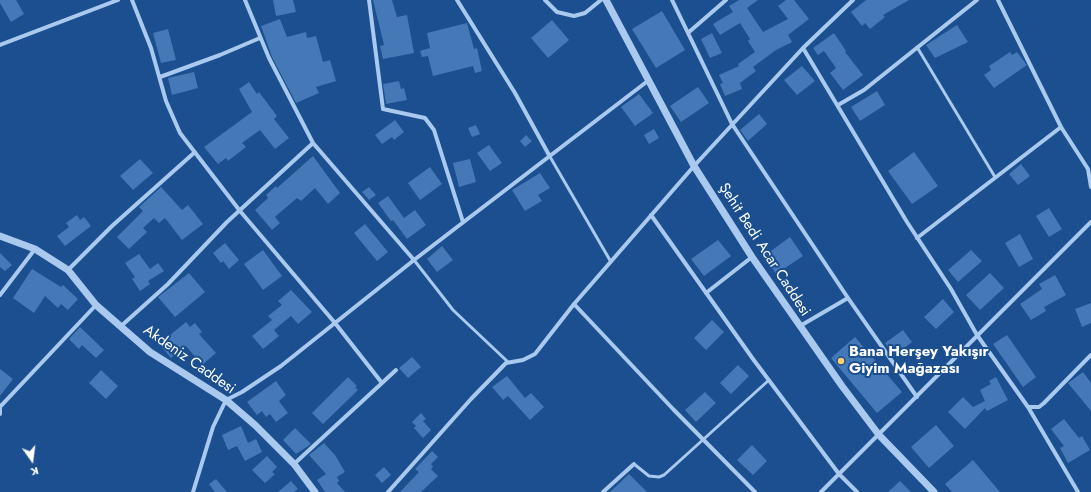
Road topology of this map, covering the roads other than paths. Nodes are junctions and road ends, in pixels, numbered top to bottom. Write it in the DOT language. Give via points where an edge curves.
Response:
graph roads {
  1 [pos="118,0"];
  2 [pos="132,0"];
  3 [pos="245,0"];
  4 [pos="369,0"];
  5 [pos="457,0"];
  6 [pos="545,0"];
  7 [pos="601,0"];
  8 [pos="606,0"];
  9 [pos="672,0"];
  10 [pos="726,0"];
  11 [pos="853,0"];
  12 [pos="977,0"];
  13 [pos="998,0"];
  14 [pos="689,32"];
  15 [pos="260,38"];
  16 [pos="0,45"];
  17 [pos="917,47"];
  18 [pos="803,48"];
  19 [pos="160,76"];
  20 [pos="649,80"];
  21 [pos="838,105"];
  22 [pos="732,124"];
  23 [pos="1061,127"];
  24 [pos="313,143"];
  25 [pos="195,152"];
  26 [pos="549,155"];
  27 [pos="694,166"];
  28 [pos="995,177"];
  29 [pos="1091,187"];
  30 [pos="240,211"];
  31 [pos="651,215"];
  32 [pos="463,222"];
  33 [pos="1091,222"];
  34 [pos="0,236"];
  35 [pos="917,238"];
  36 [pos="35,249"];
  37 [pos="752,257"];
  38 [pos="414,260"];
  39 [pos="611,262"];
  40 [pos="68,270"];
  41 [pos="706,293"];
  42 [pos="0,295"];
  43 [pos="848,298"];
  44 [pos="96,304"];
  45 [pos="574,304"];
  46 [pos="335,323"];
  47 [pos="120,327"];
  48 [pos="800,327"];
  49 [pos="977,335"];
  50 [pos="1091,355"];
  51 [pos="508,362"];
  52 [pos="396,370"];
  53 [pos="768,380"];
  54 [pos="382,384"];
  55 [pos="917,397"];
  56 [pos="226,400"];
  57 [pos="0,407"];
  58 [pos="1028,407"];
  59 [pos="0,414"];
  60 [pos="879,435"];
  61 [pos="703,440"];
  62 [pos="294,464"];
  63 [pos="634,464"];
  64 [pos="839,474"];
  65 [pos="193,492"];
  66 [pos="315,492"];
  67 [pos="388,492"];
  68 [pos="603,492"];
  69 [pos="755,492"];
  70 [pos="821,492"];
  71 [pos="857,492"];
  72 [pos="934,492"];
  73 [pos="1078,492"];
  1 -- 16 [label="street"];
  2 -- 19 [label="street"];
  3 -- 15 [label="street"];
  4 -- 32 [label="street" via="383,109 425,118 434,130"];
  5 -- 26 [label="street" via="515,93"];
  6 -- 7 [label="street" via="557,12 574,16 585,13"];
  8 -- 20 [label="street, Şehit Bedi Acar Caddesi"];
  9 -- 14 [label="street"];
  10 -- 14 [label="street"];
  11 -- 18 [label="street"];
  12 -- 17 [label="street"];
  13 -- 23 [label="street"];
  14 -- 22 [label="street"];
  15 -- 19 [label="street"];
  15 -- 24 [label="street" via="296,114"];
  17 -- 21 [label="street" via="864,90"];
  17 -- 28 [label="lane"];
  18 -- 21 [label="street"];
  18 -- 22 [label="street"];
  19 -- 25 [label="street" via="166,101 180,133"];
  20 -- 26 [label="street"];
  20 -- 27 [label="street, Şehit Bedi Acar Caddesi"];
  21 -- 35 [label="street"];
  22 -- 27 [label="street"];
  22 -- 43 [label="street"];
  23 -- 28 [label="street"];
  23 -- 29 [label="street" via="1088,169"];
  24 -- 30 [label="street"];
  24 -- 38 [label="street"];
  25 -- 30 [label="street"];
  25 -- 40 [label="street" via="112,226"];
  26 -- 32 [label="street"];
  26 -- 39 [label="lane"];
  27 -- 31 [label="street"];
  27 -- 37 [label="street, Şehit Bedi Acar Caddesi"];
  28 -- 35 [label="street"];
  30 -- 46 [label="street"];
  30 -- 47 [label="street" via="168,284"];
  31 -- 39 [label="street"];
  31 -- 41 [label="street"];
  32 -- 38 [label="street"];
  33 -- 49 [label="street"];
  34 -- 36 [label="street, Akdeniz Caddesi"];
  35 -- 49 [label="street" via="951,289"];
  36 -- 40 [label="street, Akdeniz Caddesi"];
  36 -- 42 [label="street"];
  37 -- 41 [label="street"];
  37 -- 48 [label="street, Şehit Bedi Acar Caddesi"];
  38 -- 46 [label="street"];
  38 -- 51 [label="lane" via="453,310"];
  39 -- 45 [label="street"];
  40 -- 44 [label="street, Akdeniz Caddesi"];
  41 -- 53 [label="street"];
  43 -- 48 [label="street"];
  43 -- 55 [label="street"];
  44 -- 47 [label="street, Akdeniz Caddesi"];
  44 -- 57 [label="street"];
  45 -- 51 [label="street" via="535,354 523,360"];
  45 -- 61 [label="street"];
  46 -- 54 [label="street"];
  46 -- 56 [label="street" via="281,366"];
  47 -- 56 [label="street, Akdeniz Caddesi" via="150,352"];
  48 -- 60 [label="street, Şehit Bedi Acar Caddesi"];
  49 -- 55 [label="street"];
  49 -- 58 [label="street"];
  50 -- 58 [label="street" via="1044,403 1039,407"];
  51 -- 67 [label="street" via="471,399"];
  52 -- 54 [label="street"];
  53 -- 61 [label="lane"];
  53 -- 64 [label="street"];
  54 -- 62 [label="street"];
  55 -- 60 [label="street"];
  56 -- 62 [label="street, Akdeniz Caddesi"];
  56 -- 65 [label="street" via="213,428"];
  57 -- 59 [label="street"];
  58 -- 73 [label="street"];
  60 -- 64 [label="street"];
  60 -- 72 [label="street, Şehit Bedi Acar Caddesi"];
  61 -- 63 [label="lane" via="659,477 654,478 645,474"];
  61 -- 69 [label="street"];
  62 -- 66 [label="street, Akdeniz Caddesi"];
  63 -- 68 [label="street"];
  64 -- 70 [label="street"];
  64 -- 71 [label="street"];
}
